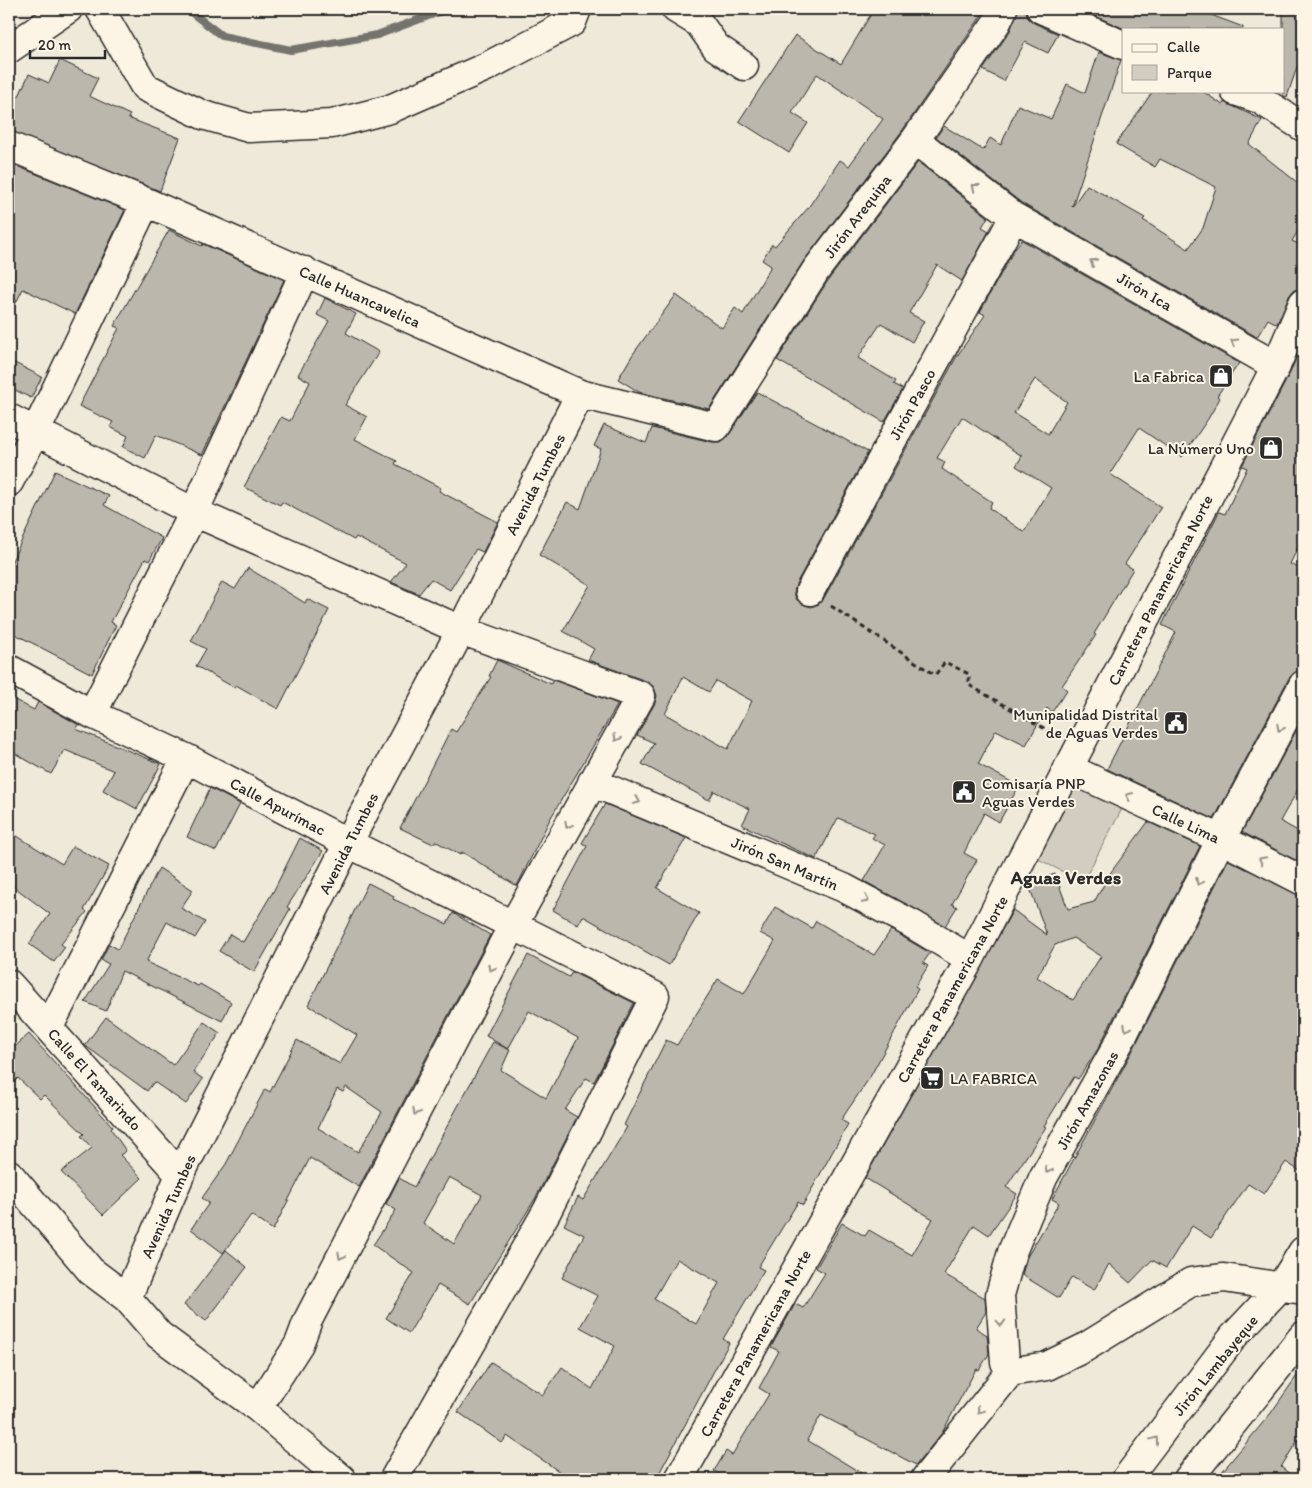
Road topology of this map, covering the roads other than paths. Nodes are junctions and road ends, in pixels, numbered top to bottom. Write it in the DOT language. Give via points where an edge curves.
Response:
graph roads {
  1 [pos="68,9"];
  2 [pos="100,9"];
  3 [pos="577,9"];
  4 [pos="676,9"];
  5 [pos="1003,9"];
  6 [pos="1041,9"];
  7 [pos="1122,45"];
  8 [pos="9,49"];
  9 [pos="744,66"];
  10 [pos="1238,92"];
  11 [pos="1303,128"];
  12 [pos="915,140"];
  13 [pos="9,146"];
  14 [pos="146,202"];
  15 [pos="1014,216"];
  16 [pos="304,271"];
  17 [pos="1303,303"];
  18 [pos="1276,366"];
  19 [pos="580,394"];
  20 [pos="9,418"];
  21 [pos="716,427"];
  22 [pos="36,431"];
  23 [pos="9,482"];
  24 [pos="194,512"];
  25 [pos="810,591"];
  26 [pos="461,630"];
  27 [pos="9,669"];
  28 [pos="1303,685"];
  29 [pos="92,714"];
  30 [pos="186,758"];
  31 [pos="1073,758"];
  32 [pos="592,782"];
  33 [pos="1221,839"];
  34 [pos="348,843"];
  35 [pos="1303,881"];
  36 [pos="513,925"];
  37 [pos="970,959"];
  38 [pos="9,984"];
  39 [pos="50,1027"];
  40 [pos="9,1174"];
  41 [pos="180,1175"];
  42 [pos="1303,1251"];
  43 [pos="1293,1288"];
  44 [pos="128,1298"];
  45 [pos="1303,1336"];
  46 [pos="1010,1372"];
  47 [pos="258,1408"];
  48 [pos="932,1477"];
  49 [pos="342,1479"];
  50 [pos="394,1479"];
  51 [pos="679,1479"];
  52 [pos="1126,1479"];
  53 [pos="1188,1479"];
  1 -- 8 [label="street"];
  2 -- 3 [label="street" via="145,87 203,115 249,128 332,124 390,109 486,67 572,22"];
  4 -- 9 [label="street" via="699,23 716,47"];
  5 -- 12 [label="street, Jirón Arequipa"];
  6 -- 7 [label="street"];
  10 -- 11 [label="street" via="1259,99"];
  15 -- 12 [label="street, Jirón Ica, one-way"];
  12 -- 21 [label="street, Jirón Arequipa" via="816,270"];
  13 -- 14 [label="street, Calle Huancavelica"];
  14 -- 16 [label="street, Calle Huancavelica"];
  14 -- 22 [label="street"];
  18 -- 15 [label="street, Jirón Ica, one-way"];
  15 -- 25 [label="street, Jirón Pasco"];
  16 -- 19 [label="street, Calle Huancavelica"];
  16 -- 24 [label="street"];
  17 -- 18 [label="street, Carretera Panamericana Norte"];
  18 -- 31 [label="street, Carretera Panamericana Norte"];
  19 -- 21 [label="street, Calle Huancavelica"];
  19 -- 26 [label="street, Avenida Tumbes"];
  20 -- 22 [label="street"];
  22 -- 23 [label="street"];
  22 -- 24 [label="street"];
  24 -- 26 [label="street"];
  24 -- 29 [label="street"];
  26 -- 32 [label="street, one-way" via="641,696"];
  26 -- 34 [label="street, Avenida Tumbes"];
  27 -- 29 [label="street, Calle Apurímac"];
  28 -- 33 [label="street, Jirón Amazonas, one-way"];
  29 -- 30 [label="street, Calle Apurímac"];
  30 -- 34 [label="street, Calle Apurímac"];
  30 -- 39 [label="street"];
  33 -- 31 [label="street, Calle Lima, one-way"];
  31 -- 37 [label="street, Carretera Panamericana Norte"];
  32 -- 36 [label="street, one-way"];
  32 -- 37 [label="street, Jirón San Martín, one-way" via="844,888"];
  35 -- 33 [label="street, Calle Lima, one-way"];
  33 -- 46 [label="street, Jirón Amazonas, one-way" via="1120,1041 1043,1178 1012,1252 1000,1295 1005,1362"];
  34 -- 36 [label="street, Calle Apurímac"];
  34 -- 41 [label="street, Avenida Tumbes"];
  36 -- 47 [label="street, one-way" via="308,1320 299,1344"];
  36 -- 50 [label="street, Calle Apurímac" via="655,996 547,1211"];
  37 -- 51 [label="street, Carretera Panamericana Norte"];
  38 -- 39 [label="street, Calle El Tamarindo"];
  39 -- 41 [label="street, Calle El Tamarindo"];
  40 -- 44 [label="street" via="91,1271"];
  41 -- 44 [label="street, Avenida Tumbes"];
  42 -- 43 [label="street, Jirón Lambayeque"];
  43 -- 46 [label="street" via="1224,1278 1191,1282 1084,1348 1047,1366"];
  52 -- 43 [label="street, Jirón Lambayeque, one-way" via="1234,1336"];
  44 -- 47 [label="street" via="159,1335"];
  45 -- 53 [label="street"];
  46 -- 48 [label="street, one-way"];
  47 -- 49 [label="street"];
}
